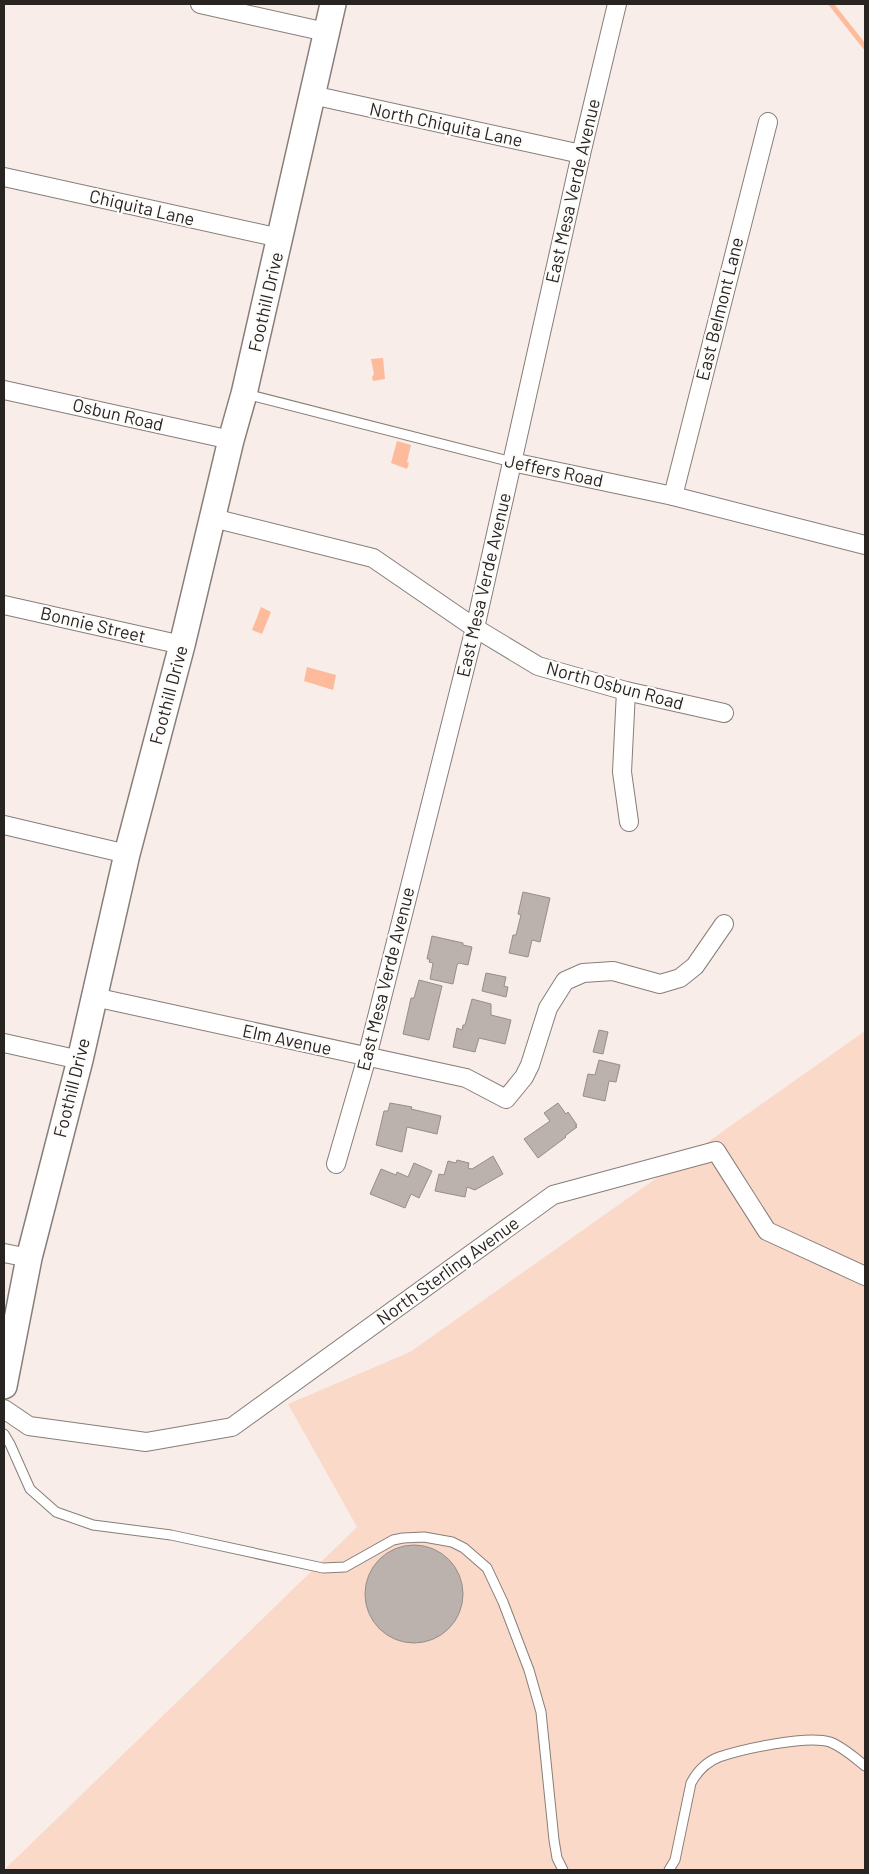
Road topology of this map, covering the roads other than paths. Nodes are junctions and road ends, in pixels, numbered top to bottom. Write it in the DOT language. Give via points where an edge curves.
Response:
graph roads {
  1 [pos="200,4"];
  2 [pos="333,4"];
  3 [pos="617,4"];
  4 [pos="326,32"];
  5 [pos="312,95"];
  6 [pos="768,122"];
  7 [pos="581,154"];
  8 [pos="4,177"];
  9 [pos="280,238"];
  10 [pos="4,390"];
  11 [pos="244,394"];
  12 [pos="231,440"];
  13 [pos="512,462"];
  14 [pos="673,496"];
  15 [pos="213,518"];
  16 [pos="865,545"];
  17 [pos="4,606"];
  18 [pos="475,628"];
  19 [pos="182,645"];
  20 [pos="626,691"];
  21 [pos="724,713"];
  22 [pos="629,822"];
  23 [pos="4,825"];
  24 [pos="127,854"];
  25 [pos="724,924"];
  26 [pos="94,997"];
  27 [pos="4,1042"];
  28 [pos="367,1057"];
  29 [pos="80,1060"];
  30 [pos="336,1164"];
  31 [pos="4,1253"];
  32 [pos="29,1258"];
  33 [pos="865,1276"];
  34 [pos="4,1386"];
  35 [pos="4,1409"];
  36 [pos="4,1434"];
  37 [pos="865,1766"];
  38 [pos="563,1870"];
  39 [pos="668,1870"];
  1 -- 4 [label="street"];
  2 -- 4 [label="street, Foothill Drive"];
  3 -- 7 [label="street, East Mesa Verde Avenue"];
  4 -- 5 [label="street, Foothill Drive"];
  5 -- 7 [label="street, North Chiquita Lane"];
  5 -- 9 [label="street, Foothill Drive"];
  6 -- 14 [label="street, East Belmont Lane"];
  7 -- 13 [label="street, East Mesa Verde Avenue"];
  8 -- 9 [label="street, Chiquita Lane"];
  9 -- 11 [label="street, Foothill Drive"];
  10 -- 12 [label="street, Osbun Road"];
  11 -- 12 [label="street, Foothill Drive"];
  11 -- 13 [label="lane, Jeffers Road"];
  12 -- 15 [label="street, Foothill Drive"];
  13 -- 14 [label="street, Jeffers Road"];
  13 -- 18 [label="street, East Mesa Verde Avenue"];
  14 -- 16 [label="street, Jeffers Road"];
  15 -- 18 [label="street, North Osbun Road" via="373,558"];
  15 -- 19 [label="street, Foothill Drive"];
  17 -- 19 [label="street, Bonnie Street"];
  18 -- 20 [label="street, North Osbun Road" via="538,666"];
  18 -- 28 [label="street, East Mesa Verde Avenue"];
  19 -- 24 [label="street, Foothill Drive"];
  20 -- 21 [label="street, North Osbun Road"];
  20 -- 22 [label="street" via="622,772"];
  23 -- 24 [label="street"];
  24 -- 26 [label="street, Foothill Drive"];
  25 -- 28 [label="street, Elm Avenue" via="695,966 680,978 660,984 614,971 583,973 565,981 548,1008 530,1065 506,1099 466,1078"];
  26 -- 28 [label="street, Elm Avenue"];
  26 -- 29 [label="street, Foothill Drive"];
  27 -- 29 [label="street"];
  28 -- 30 [label="street, East Mesa Verde Avenue"];
  29 -- 32 [label="street, Foothill Drive"];
  31 -- 32 [label="street"];
  32 -- 34 [label="street, Foothill Drive"];
  33 -- 35 [label="street, North Sterling Avenue" via="767,1231 716,1151 553,1195 232,1427 146,1442 29,1426"];
  36 -- 38 [label="lane" via="30,1490 56,1512 93,1525 171,1535 323,1568 345,1567 393,1540 403,1538 424,1537 452,1542 472,1553 487,1568 503,1602 537,1693 554,1840"];
  37 -- 39 [label="lane" via="840,1746 820,1740 787,1743 718,1758 704,1766 691,1783 675,1860"];
}
